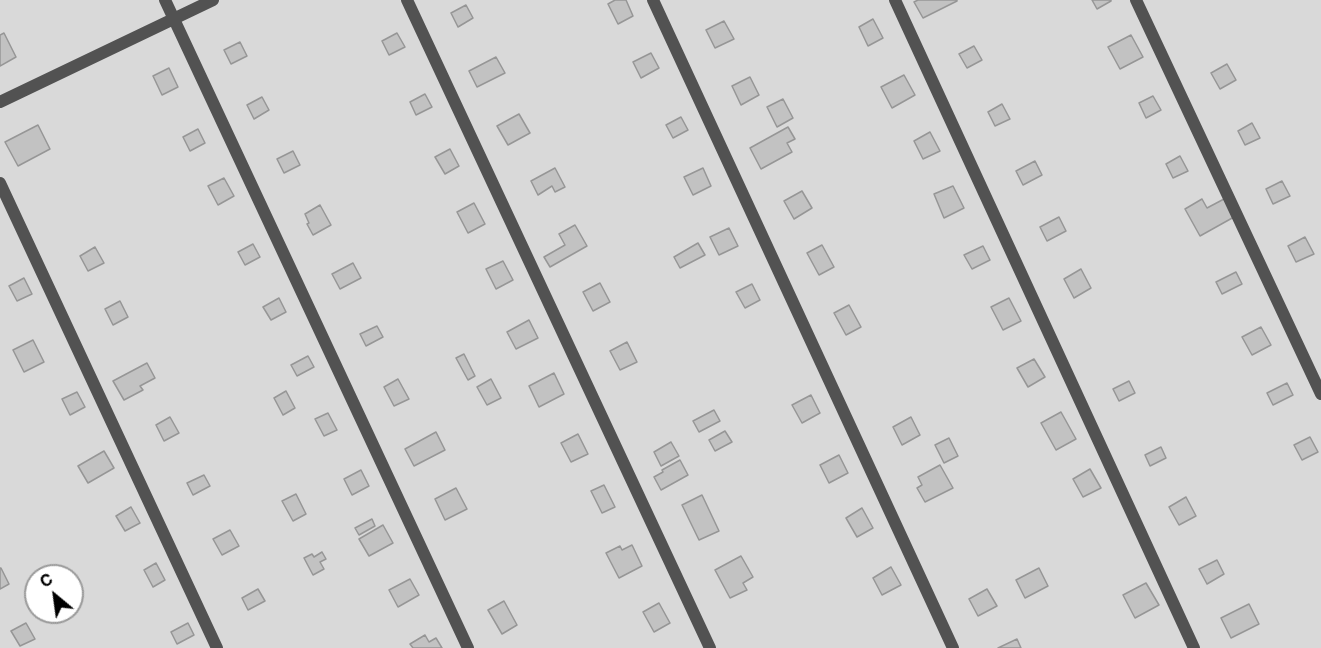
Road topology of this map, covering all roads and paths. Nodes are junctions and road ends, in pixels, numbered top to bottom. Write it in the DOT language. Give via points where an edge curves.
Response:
graph roads {
  1 [pos="165,0"];
  2 [pos="213,0"];
  3 [pos="407,0"];
  4 [pos="653,0"];
  5 [pos="895,0"];
  6 [pos="1136,0"];
  7 [pos="174,19"];
  8 [pos="0,102"];
  9 [pos="0,183"];
  10 [pos="1321,394"];
  11 [pos="217,648"];
  12 [pos="468,648"];
  13 [pos="711,648"];
  14 [pos="953,648"];
  15 [pos="1194,648"];
  1 -- 7 [label="lane"];
  2 -- 7 [label="lane"];
  3 -- 13 [label="lane"];
  4 -- 14 [label="lane"];
  5 -- 15 [label="lane"];
  6 -- 10 [label="lane"];
  7 -- 8 [label="lane"];
  7 -- 12 [label="lane"];
  9 -- 11 [label="lane"];
}
